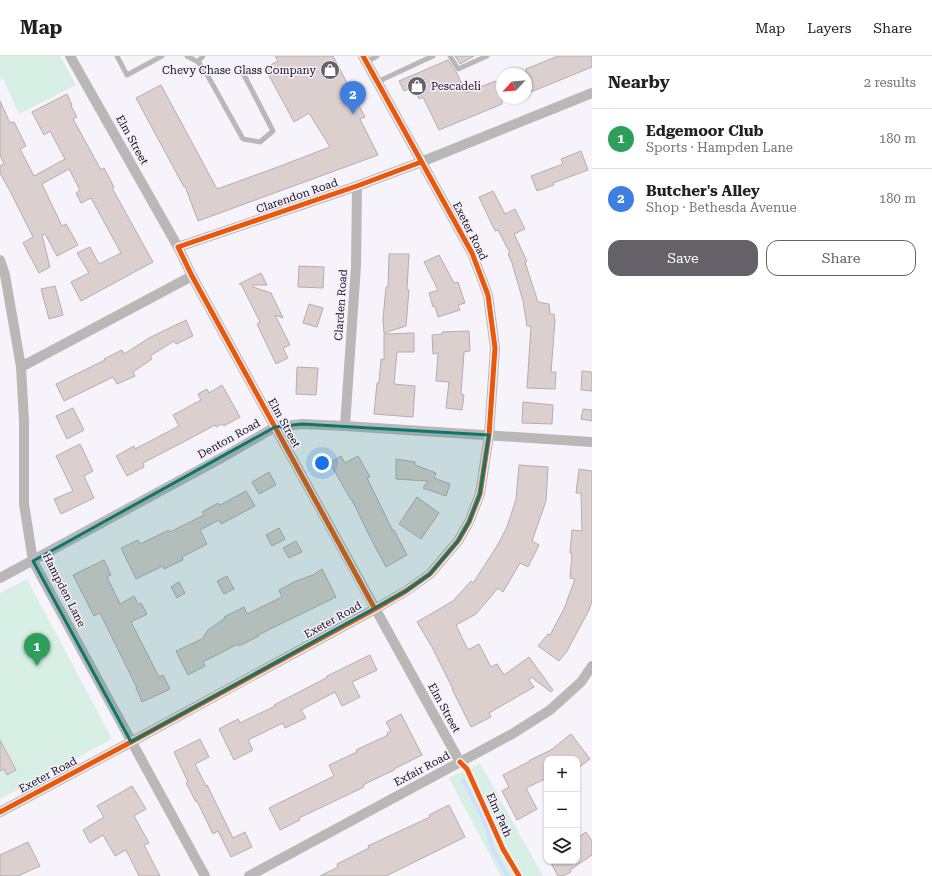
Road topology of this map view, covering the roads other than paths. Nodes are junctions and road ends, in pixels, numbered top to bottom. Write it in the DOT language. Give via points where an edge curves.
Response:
graph roads {
  1 [pos="70,56"];
  2 [pos="116,56"];
  3 [pos="162,56"];
  4 [pos="187,56"];
  5 [pos="203,56"];
  6 [pos="377,56"];
  7 [pos="433,56"];
  8 [pos="450,56"];
  9 [pos="488,56"];
  10 [pos="364,59"];
  11 [pos="198,62"];
  12 [pos="243,72"];
  13 [pos="377,82"];
  14 [pos="592,93"];
  15 [pos="421,162"];
  16 [pos="357,186"];
  17 [pos="178,247"];
  18 [pos="0,260"];
  19 [pos="192,276"];
  20 [pos="21,367"];
  21 [pos="345,426"];
  22 [pos="275,427"];
  23 [pos="489,435"];
  24 [pos="592,442"];
  25 [pos="33,560"];
  26 [pos="0,578"];
  27 [pos="375,609"];
  28 [pos="592,666"];
  29 [pos="131,742"];
  30 [pos="460,762"];
  31 [pos="0,812"];
  32 [pos="205,876"];
  33 [pos="249,876"];
  1 -- 17 [label="street, Elm Street"];
  2 -- 3 [label="lane" via="127,75"];
  4 -- 11 [label="lane"];
  5 -- 11 [label="lane"];
  6 -- 10 [label="lane"];
  7 -- 13 [label="lane"];
  8 -- 9 [label="lane" via="458,69"];
  10 -- 13 [label="street, Exeter Road"];
  11 -- 12 [label="lane" via="243,139 260,142 273,131"];
  13 -- 15 [label="street, Exeter Road"];
  14 -- 15 [label="street, Clarendon Road"];
  15 -- 16 [label="street, Clarendon Road"];
  15 -- 23 [label="street, Exeter Road" via="472,253 488,295 495,348"];
  16 -- 17 [label="street, Clarendon Road"];
  16 -- 21 [label="street, Clarden Road" via="356,266"];
  17 -- 19 [label="street, Elm Street"];
  18 -- 20 [label="street, Hampden Lane" via="5,275"];
  19 -- 20 [label="street"];
  19 -- 22 [label="street, Elm Street"];
  20 -- 25 [label="street, Hampden Lane" via="24,504"];
  21 -- 22 [label="street, Denton Road" via="302,424"];
  21 -- 23 [label="street, Denton Road"];
  22 -- 25 [label="street, Denton Road"];
  22 -- 27 [label="street, Elm Street"];
  23 -- 24 [label="street, Denton Road"];
  23 -- 27 [label="street, Exeter Road" via="480,494 470,522 458,541 430,574"];
  25 -- 26 [label="street, Denton Road"];
  25 -- 29 [label="street, Hampden Lane"];
  27 -- 29 [label="street, Exeter Road"];
  27 -- 30 [label="street, Elm Street"];
  28 -- 30 [label="street, Exfair Road" via="581,682 550,710"];
  29 -- 31 [label="street, Exeter Road"];
  29 -- 32 [label="street, Hampden Lane"];
  30 -- 33 [label="street, Exfair Road"];
}
